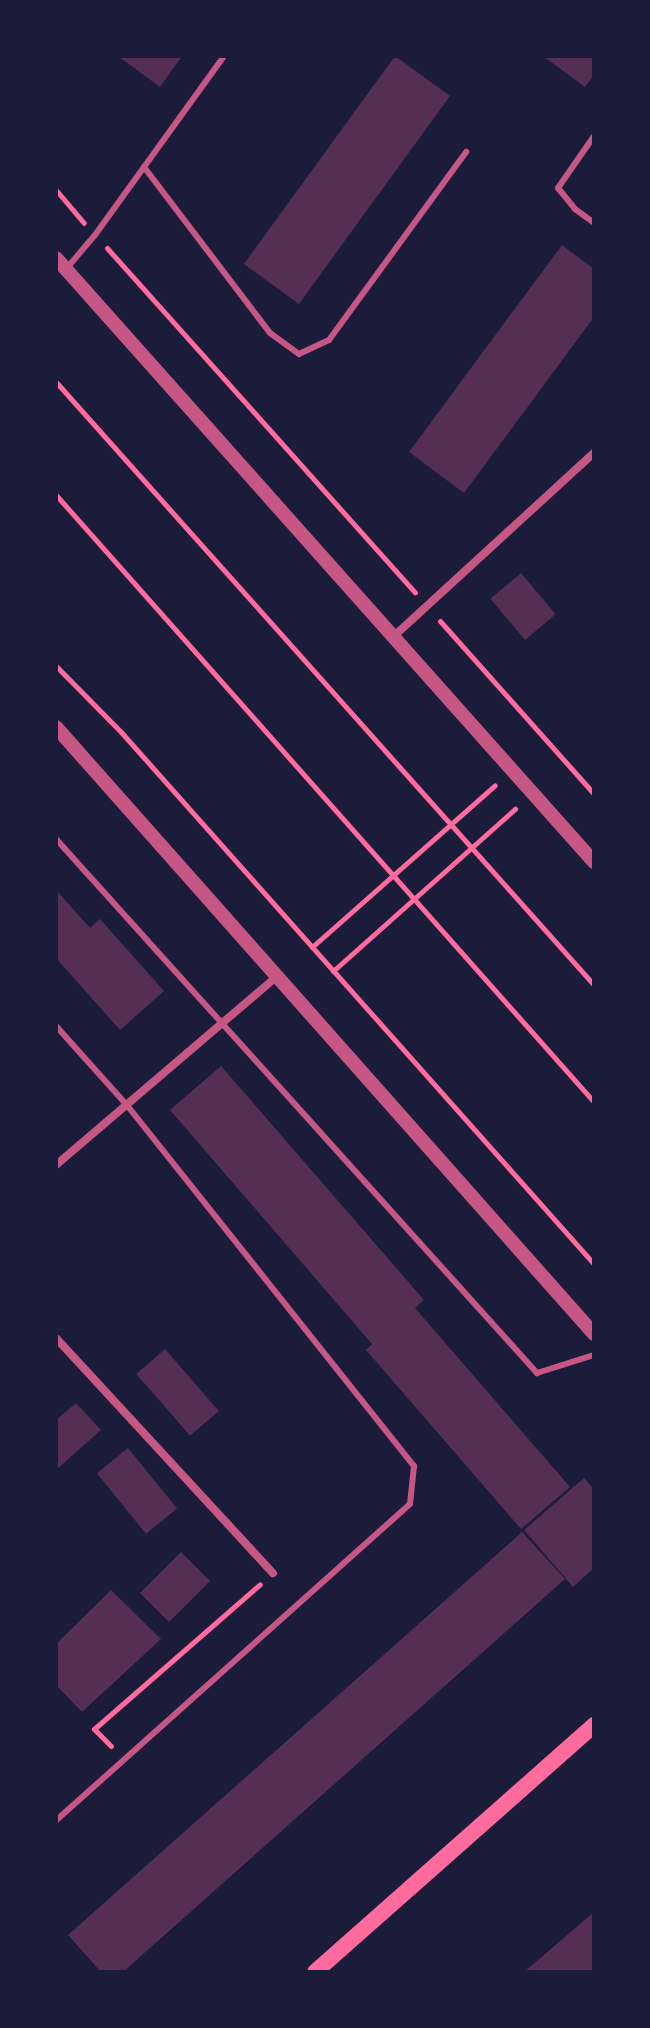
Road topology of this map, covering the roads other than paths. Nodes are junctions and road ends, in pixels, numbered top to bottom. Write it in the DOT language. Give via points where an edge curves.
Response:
graph roads {
  1 [pos="224,56"];
  2 [pos="594,136"];
  3 [pos="466,152"];
  4 [pos="144,167"];
  5 [pos="594,223"];
  6 [pos="61,264"];
  7 [pos="594,453"];
  8 [pos="393,637"];
  9 [pos="56,727"];
  10 [pos="56,839"];
  11 [pos="594,862"];
  12 [pos="277,976"];
  13 [pos="224,1025"];
  14 [pos="56,1026"];
  15 [pos="126,1104"];
  16 [pos="56,1165"];
  17 [pos="594,1334"];
  18 [pos="56,1338"];
  19 [pos="594,1355"];
  20 [pos="273,1573"];
  21 [pos="594,1725"];
  22 [pos="56,1821"];
  23 [pos="315,1972"];
  1 -- 4 [label="lane"];
  2 -- 5 [label="lane" via="558,188"];
  3 -- 4 [label="lane" via="329,340 299,354 270,333"];
  4 -- 6 [label="lane" via="95,235"];
  6 -- 8 [label="street"];
  7 -- 8 [label="street"];
  8 -- 11 [label="street"];
  9 -- 12 [label="street"];
  10 -- 13 [label="lane"];
  12 -- 13 [label="street"];
  12 -- 17 [label="street"];
  13 -- 15 [label="street"];
  13 -- 19 [label="lane" via="537,1373"];
  14 -- 15 [label="lane"];
  15 -- 16 [label="street"];
  15 -- 22 [label="lane" via="414,1466 410,1504"];
  18 -- 20 [label="street"];
  21 -- 23 [label="main road"];
}
